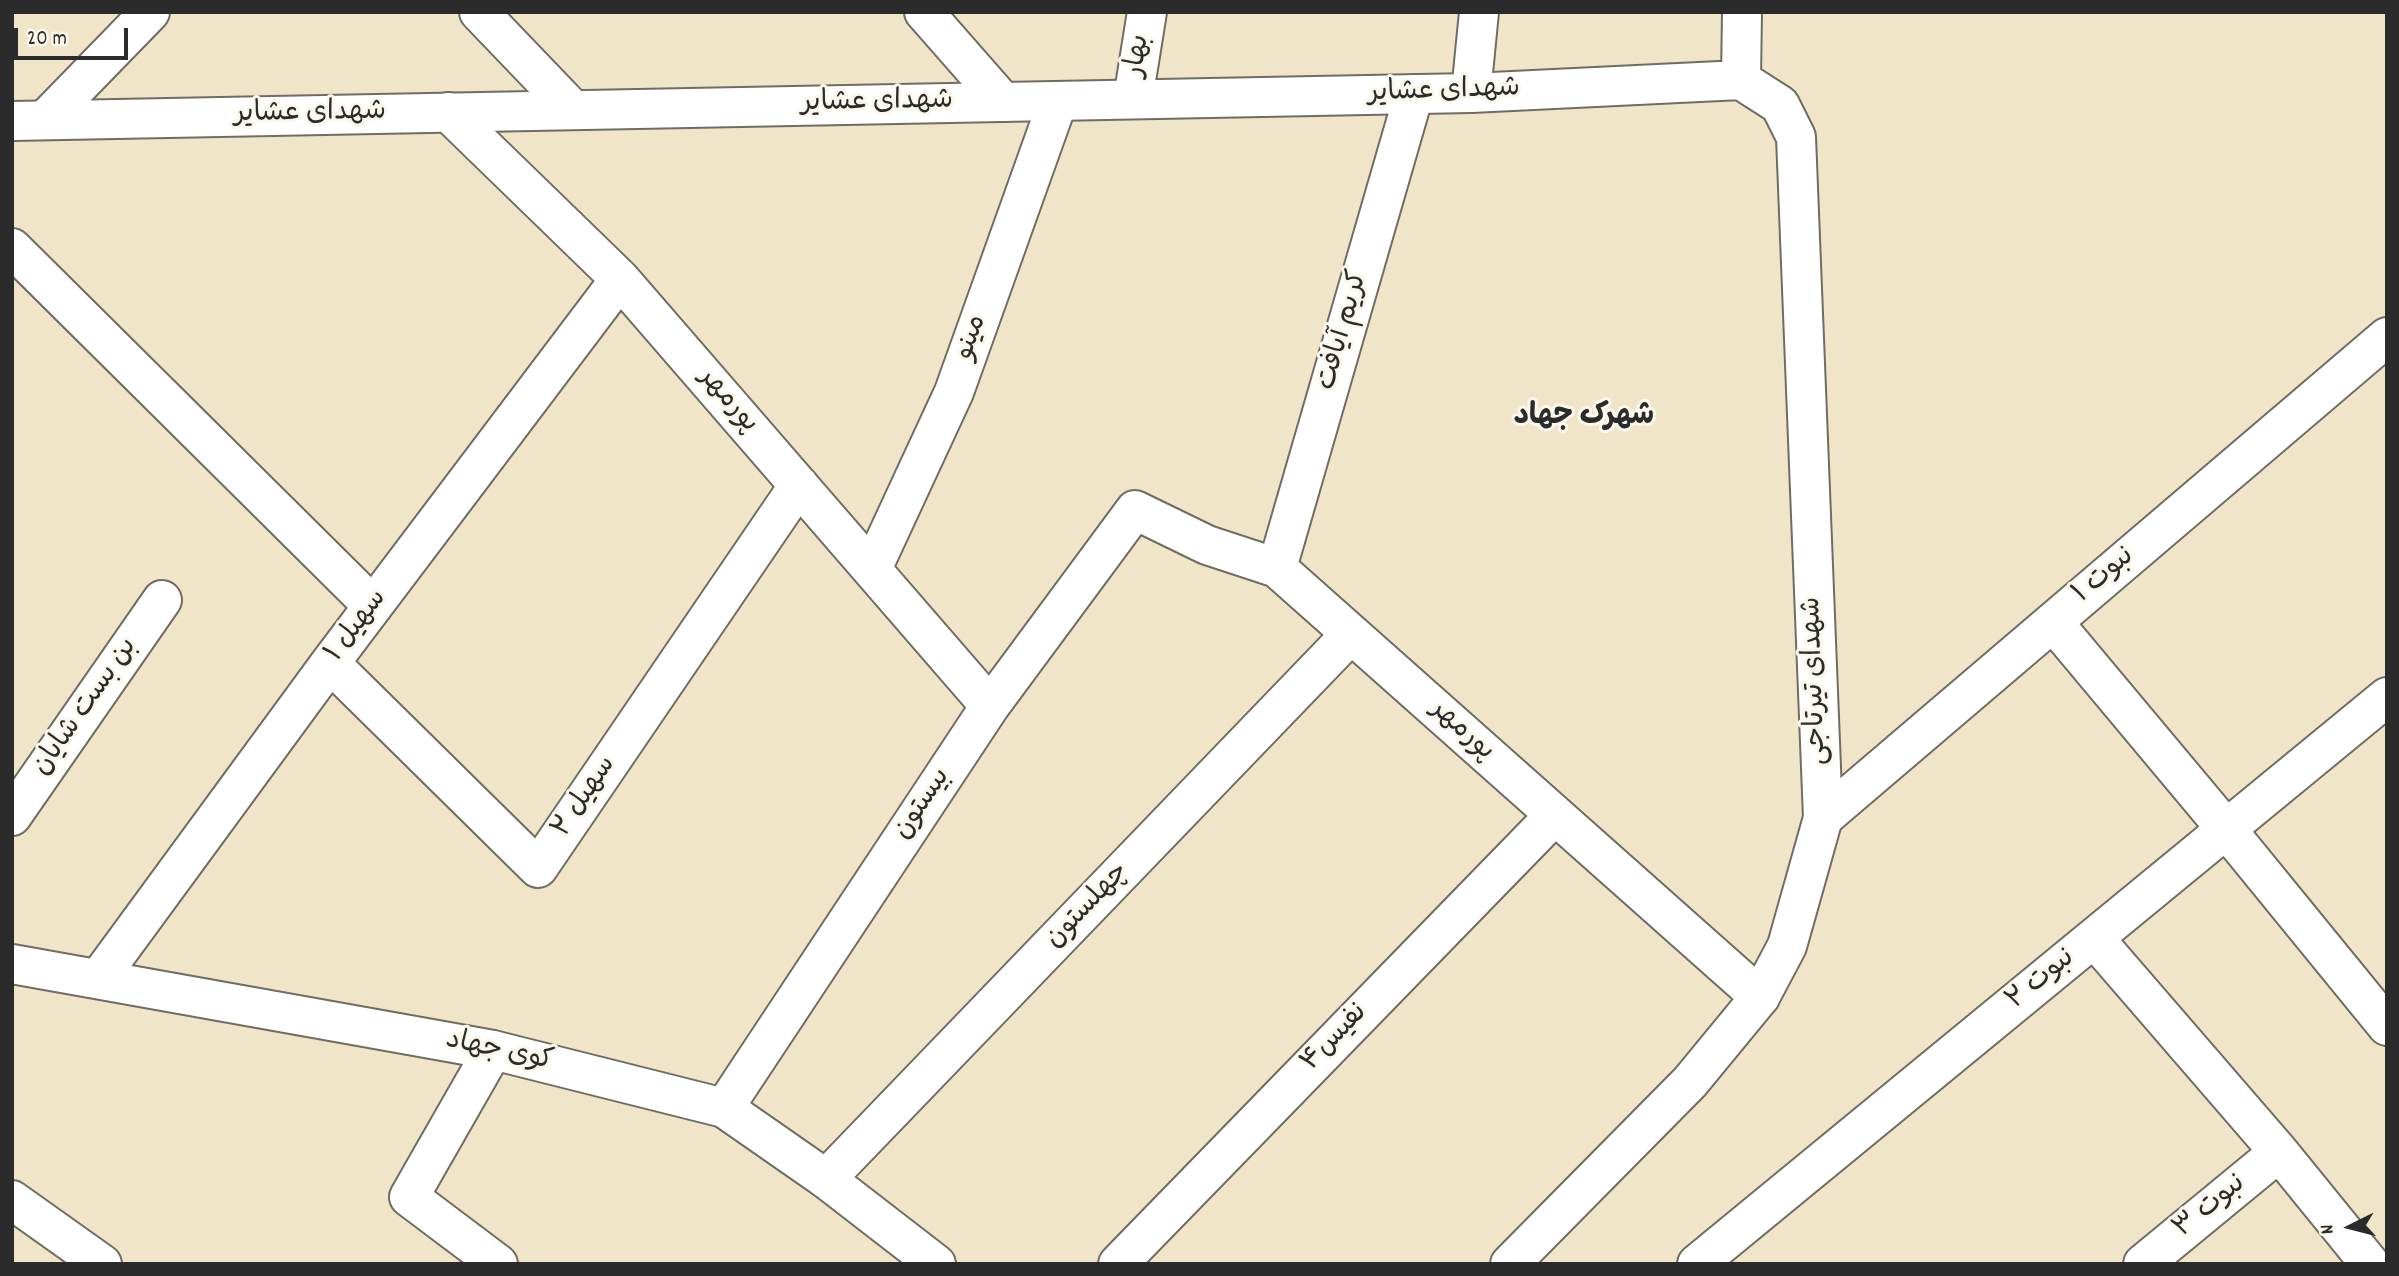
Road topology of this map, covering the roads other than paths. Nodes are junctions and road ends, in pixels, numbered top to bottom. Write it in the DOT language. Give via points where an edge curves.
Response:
graph roads {
  1 [pos="150,12"];
  2 [pos="480,12"];
  3 [pos="924,12"];
  4 [pos="1147,12"];
  5 [pos="1479,12"];
  6 [pos="1742,12"];
  7 [pos="1741,80"];
  8 [pos="1471,93"];
  9 [pos="1414,94"];
  10 [pos="1133,99"];
  11 [pos="1058,101"];
  12 [pos="1003,102"];
  13 [pos="573,110"];
  14 [pos="448,112"];
  15 [pos="29,120"];
  16 [pos="12,248"];
  17 [pos="620,279"];
  18 [pos="2387,337"];
  19 [pos="799,485"];
  20 [pos="1135,510"];
  21 [pos="1276,568"];
  22 [pos="872,569"];
  23 [pos="162,600"];
  24 [pos="373,606"];
  25 [pos="2053,622"];
  26 [pos="1351,634"];
  27 [pos="330,663"];
  28 [pos="2387,697"];
  29 [pos="990,706"];
  30 [pos="1555,815"];
  31 [pos="12,816"];
  32 [pos="1823,818"];
  33 [pos="2227,830"];
  34 [pos="2094,938"];
  35 [pos="12,964"];
  36 [pos="99,978"];
  37 [pos="1760,997"];
  38 [pos="2387,1026"];
  39 [pos="493,1050"];
  40 [pos="724,1108"];
  41 [pos="2279,1152"];
  42 [pos="826,1179"];
  43 [pos="12,1200"];
  44 [pos="102,1264"];
  45 [pos="498,1264"];
  46 [pos="936,1264"];
  47 [pos="1118,1264"];
  48 [pos="1510,1264"];
  49 [pos="1697,1264"];
  50 [pos="2143,1264"];
  51 [pos="2370,1264"];
  1 -- 15 [label="street"];
  2 -- 13 [label="street"];
  3 -- 12 [label="street"];
  4 -- 10 [label="street, بهار"];
  5 -- 8 [label="street"];
  6 -- 7 [label="street"];
  7 -- 8 [label="street, شهدای عشایر"];
  7 -- 32 [label="street, شهدای تیرتاجی" via="1780,105 1796,137"];
  8 -- 9 [label="street, شهدای عشایر"];
  9 -- 10 [label="street, شهدای عشایر"];
  9 -- 21 [label="street, کریم آیافت"];
  10 -- 11 [label="street, شهدای عشایر"];
  11 -- 12 [label="street, شهدای عشایر"];
  11 -- 22 [label="street, مینو" via="954,392"];
  12 -- 13 [label="street, شهدای عشایر"];
  13 -- 14 [label="street, شهدای عشایر"];
  14 -- 15 [label="street, شهدای عشایر"];
  14 -- 17 [label="street, پورمهر"];
  16 -- 24 [label="street"];
  17 -- 19 [label="street, پورمهر"];
  17 -- 24 [label="street, سهیل ۱"];
  18 -- 25 [label="street, نبوت ۱"];
  19 -- 22 [label="street, پورمهر"];
  19 -- 27 [label="street, سهیل ۲" via="538,868"];
  20 -- 21 [label="street, پورمهر" via="1207,545"];
  20 -- 29 [label="street, بیستون"];
  21 -- 26 [label="street, پورمهر"];
  22 -- 29 [label="street, پورمهر"];
  23 -- 31 [label="street, بن بست شایان"];
  24 -- 27 [label="street, سهیل ۱"];
  25 -- 32 [label="street, نبوت ۱"];
  25 -- 33 [label="street"];
  26 -- 30 [label="street, پورمهر"];
  26 -- 42 [label="street, چهلستون"];
  27 -- 36 [label="street, سهیل ۱"];
  28 -- 33 [label="street, نبوت ۲"];
  29 -- 40 [label="street, بیستون"];
  30 -- 37 [label="street, پورمهر"];
  30 -- 47 [label="street, نفیس۴"];
  32 -- 37 [label="street, شهدای تیرتاجی" via="1787,946"];
  33 -- 34 [label="street, نبوت ۲"];
  33 -- 38 [label="street"];
  34 -- 41 [label="street"];
  34 -- 49 [label="street, نبوت ۲"];
  35 -- 36 [label="street, کوی جهاد"];
  36 -- 39 [label="street, کوی جهاد"];
  37 -- 48 [label="street, شهدای تیرتاجی" via="1690,1082"];
  39 -- 40 [label="street, کوی جهاد"];
  39 -- 45 [label="street" via="409,1197"];
  40 -- 42 [label="street, کوی جهاد"];
  41 -- 50 [label="street, نبوت ۳"];
  41 -- 51 [label="street"];
  42 -- 46 [label="street, کوی جهاد"];
  43 -- 44 [label="street"];
}
